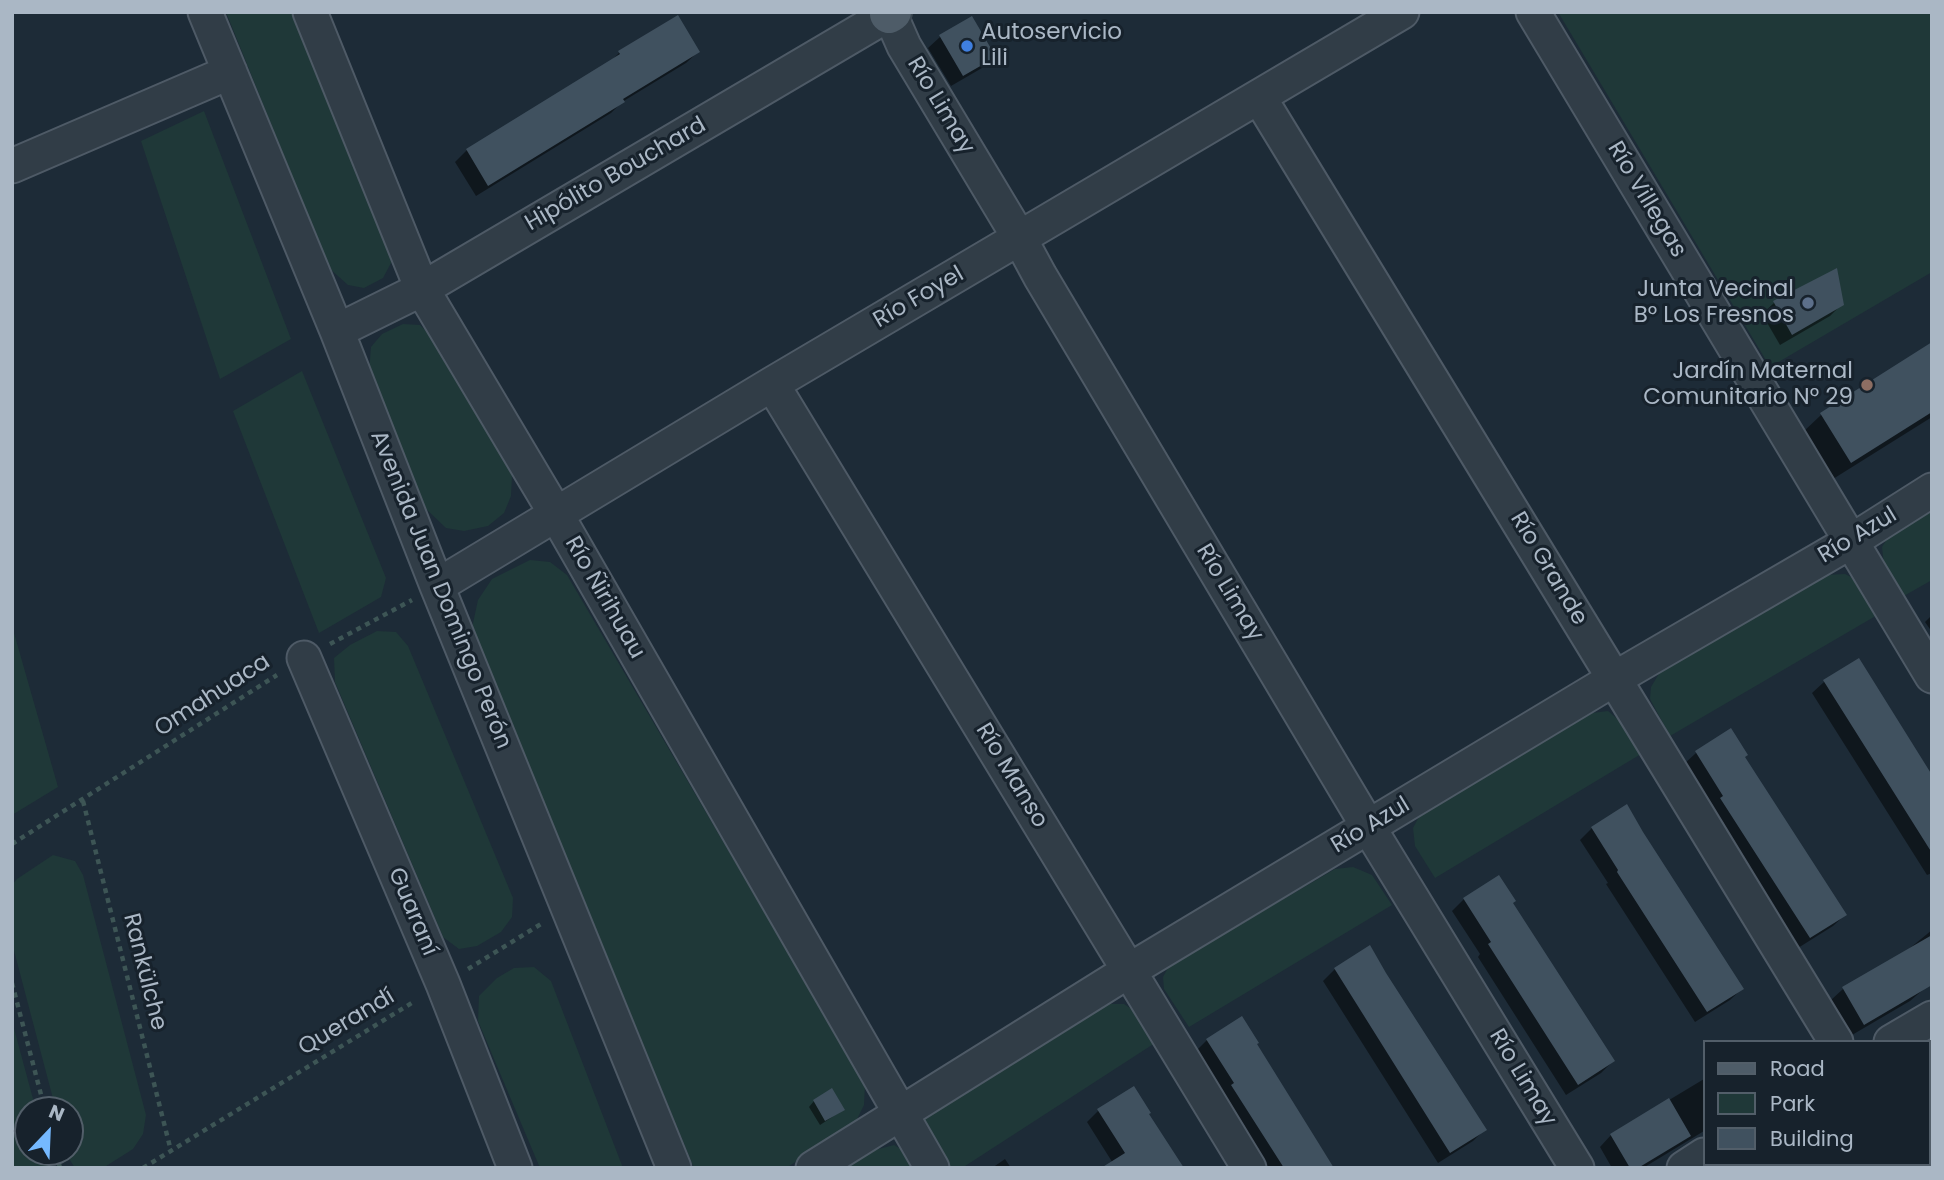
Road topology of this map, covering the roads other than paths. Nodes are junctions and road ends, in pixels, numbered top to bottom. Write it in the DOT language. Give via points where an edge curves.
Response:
graph roads {
  1 [pos="205,12"];
  2 [pos="310,12"];
  3 [pos="1402,12"];
  4 [pos="1533,12"];
  5 [pos="889,13"];
  6 [pos="230,72"];
  7 [pos="1259,97"];
  8 [pos="12,166"];
  9 [pos="1020,239"];
  10 [pos="422,289"];
  11 [pos="337,331"];
  12 [pos="772,384"];
  13 [pos="1932,490"];
  14 [pos="556,514"];
  15 [pos="1850,542"];
  16 [pos="437,586"];
  17 [pos="304,658"];
  18 [pos="1932,677"];
  19 [pos="1614,679"];
  20 [pos="1369,828"];
  21 [pos="1130,970"];
  22 [pos="1932,1018"];
  23 [pos="1835,1040"];
  24 [pos="1894,1040"];
  25 [pos="899,1114"];
  26 [pos="1702,1156"];
  27 [pos="514,1168"];
  28 [pos="674,1168"];
  29 [pos="813,1168"];
  30 [pos="932,1168"];
  31 [pos="1249,1168"];
  32 [pos="1577,1168"];
  33 [pos="1684,1168"];
  1 -- 6 [label="street, Avenida Juan Domingo Perón"];
  2 -- 10 [label="street, Río Ñirihuau"];
  3 -- 7 [label="street, Río Foyel"];
  4 -- 15 [label="street, Río Villegas"];
  5 -- 9 [label="street, Río Limay" via="904,46"];
  5 -- 10 [label="street, Hipólito Bouchard"];
  6 -- 8 [label="street"];
  6 -- 11 [label="street, Avenida Juan Domingo Perón"];
  7 -- 9 [label="street, Río Foyel"];
  7 -- 19 [label="street, Río Grande"];
  9 -- 12 [label="street, Río Foyel"];
  9 -- 20 [label="street, Río Limay"];
  10 -- 11 [label="street, Hipólito Bouchard"];
  10 -- 14 [label="street, Río Ñirihuau"];
  11 -- 16 [label="street, Avenida Juan Domingo Perón"];
  12 -- 14 [label="street, Río Foyel"];
  12 -- 21 [label="street, Río Manso"];
  13 -- 15 [label="street, Río Azul"];
  14 -- 16 [label="street, Río Foyel"];
  14 -- 25 [label="street, Río Ñirihuau"];
  15 -- 18 [label="street, Río Villegas"];
  15 -- 19 [label="street, Río Azul"];
  16 -- 28 [label="street, Avenida Juan Domingo Perón"];
  17 -- 27 [label="street, Guaraní" via="443,984"];
  19 -- 20 [label="street, Río Azul"];
  19 -- 23 [label="street, Río Grande"];
  20 -- 21 [label="street, Río Azul"];
  20 -- 32 [label="street, Río Limay"];
  21 -- 25 [label="street, Río Azul"];
  21 -- 31 [label="street, Río Manso"];
  22 -- 24 [label="street"];
  25 -- 29 [label="street, Río Azul"];
  25 -- 30 [label="street, Río Ñirihuau"];
  26 -- 33 [label="street"];
}
